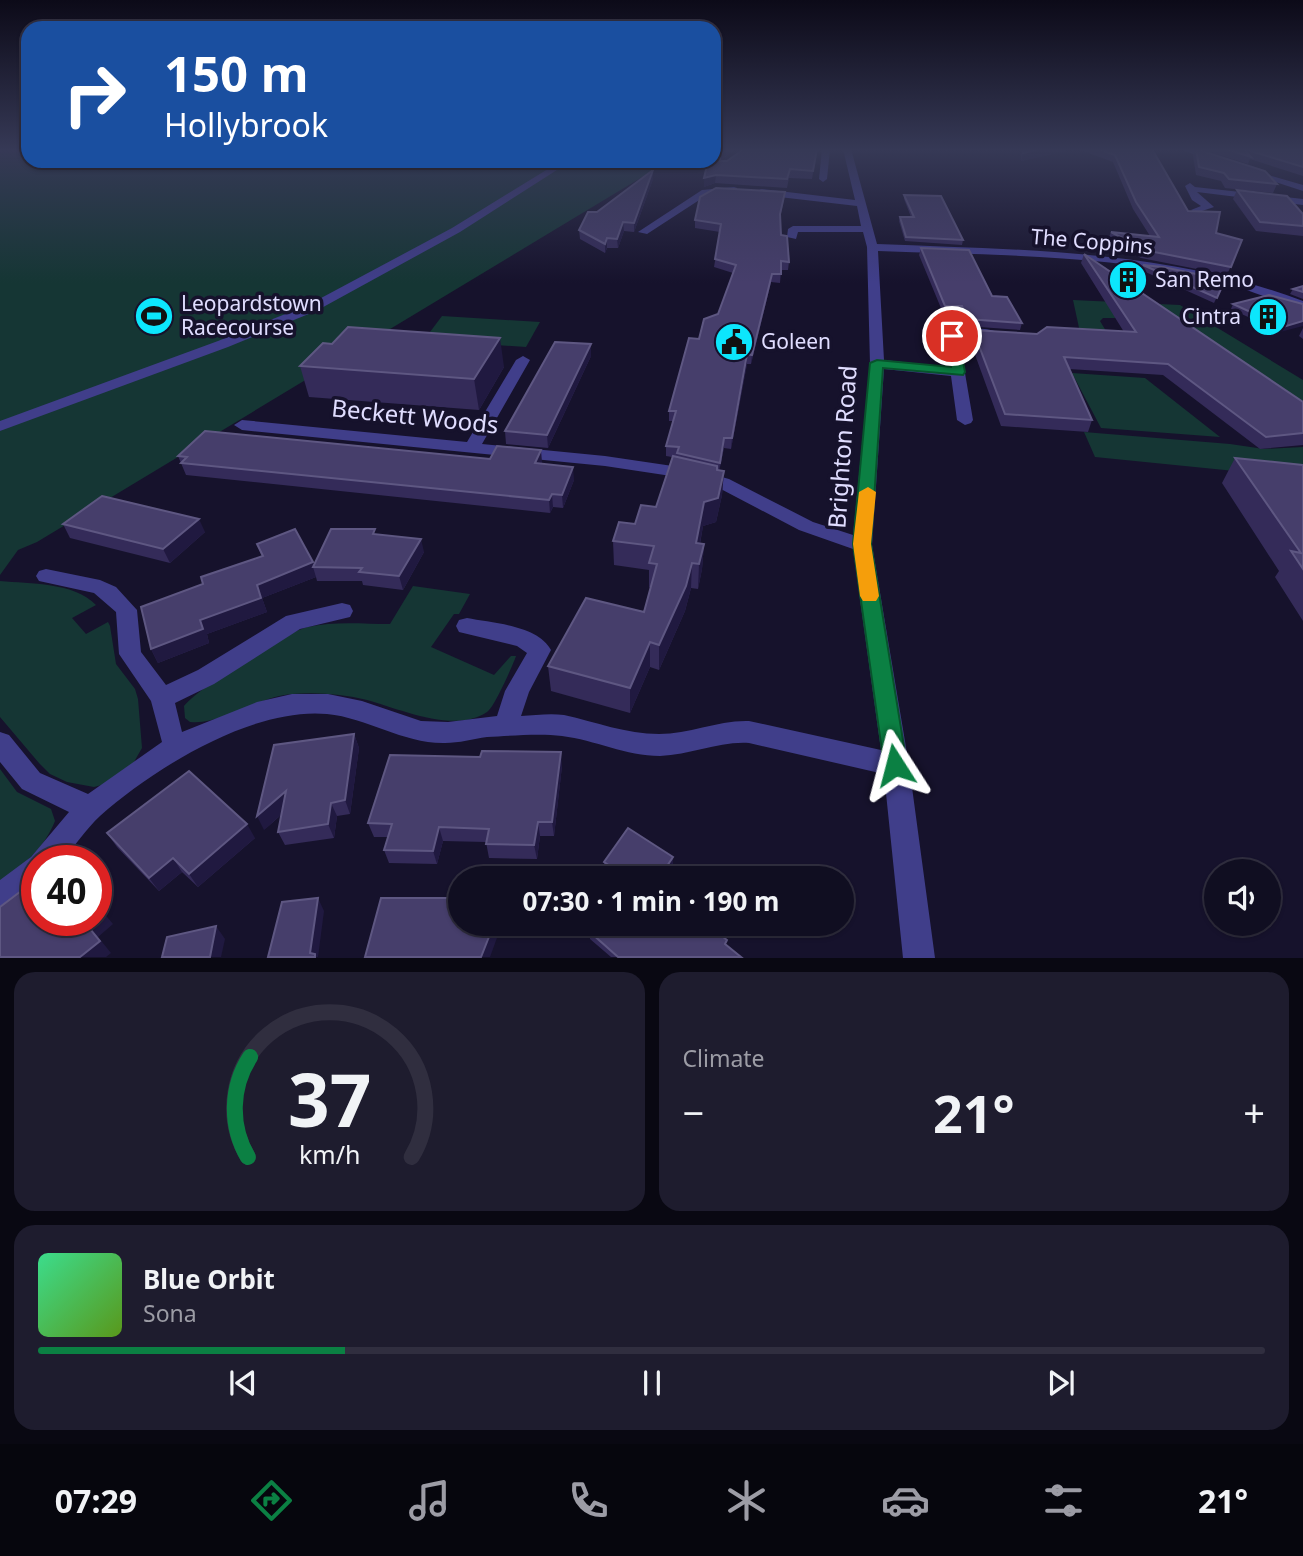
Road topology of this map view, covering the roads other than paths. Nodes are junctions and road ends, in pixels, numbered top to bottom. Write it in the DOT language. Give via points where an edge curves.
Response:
graph roads {
  1 [pos="514,194"];
  2 [pos="703,194"];
  3 [pos="788,194"];
  4 [pos="859,194"];
  5 [pos="1193,194"];
  6 [pos="1244,194"];
  7 [pos="1303,202"];
  8 [pos="862,204"];
  9 [pos="680,210"];
  10 [pos="1196,210"];
  11 [pos="695,213"];
  12 [pos="643,232"];
  13 [pos="792,237"];
  14 [pos="870,238"];
  15 [pos="1303,306"];
  16 [pos="1007,336"];
  17 [pos="523,360"];
  18 [pos="877,363"];
  19 [pos="958,372"];
  20 [pos="965,420"];
  21 [pos="242,425"];
  22 [pos="0,426"];
  23 [pos="472,447"];
  24 [pos="862,544"];
  25 [pos="46,576"];
  26 [pos="342,611"];
  27 [pos="467,626"];
  28 [pos="162,698"];
  29 [pos="506,726"];
  30 [pos="0,743"];
  31 [pos="176,746"];
  32 [pos="895,765"];
  33 [pos="90,808"];
  34 [pos="58,845"];
  35 [pos="21,882"];
  36 [pos="0,898"];
  37 [pos="919,957"];
  1 -- 22 [label="street" via="312,308"];
  2 -- 9 [label="street"];
  3 -- 8 [label="street"];
  4 -- 8 [label="street, Brighton Road"];
  5 -- 10 [label="street" via="1209,207"];
  6 -- 7 [label="street"];
  8 -- 14 [label="street, Brighton Road"];
  9 -- 11 [label="street"];
  9 -- 12 [label="street"];
  13 -- 14 [label="street, The Coppins" via="793,229"];
  14 -- 15 [label="street, The Coppins" via="1133,262 1257,288"];
  14 -- 18 [label="street, Brighton Road"];
  16 -- 19 [label="street" via="952,336"];
  17 -- 23 [label="street"];
  18 -- 19 [label="street"];
  18 -- 24 [label="street, Brighton Road"];
  19 -- 20 [label="street"];
  21 -- 23 [label="street, Beckett Woods"];
  23 -- 24 [label="street, Beckett Woods" via="701,476 806,526"];
  24 -- 32 [label="street, Brighton Road"];
  25 -- 28 [label="street" via="109,592 126,610 130,654"];
  26 -- 28 [label="street" via="294,622 206,677"];
  27 -- 29 [label="street" via="523,639 540,650 517,691"];
  28 -- 31 [label="street"];
  29 -- 31 [label="street" via="421,732 362,711 328,704 292,704 266,709"];
  29 -- 32 [label="street" via="561,725 660,745 731,731 749,732"];
  30 -- 33 [label="street" via="31,781"];
  31 -- 33 [label="street"];
  32 -- 37 [label="street, Brighton Road"];
  33 -- 34 [label="street"];
  35 -- 36 [label="street"];
}
